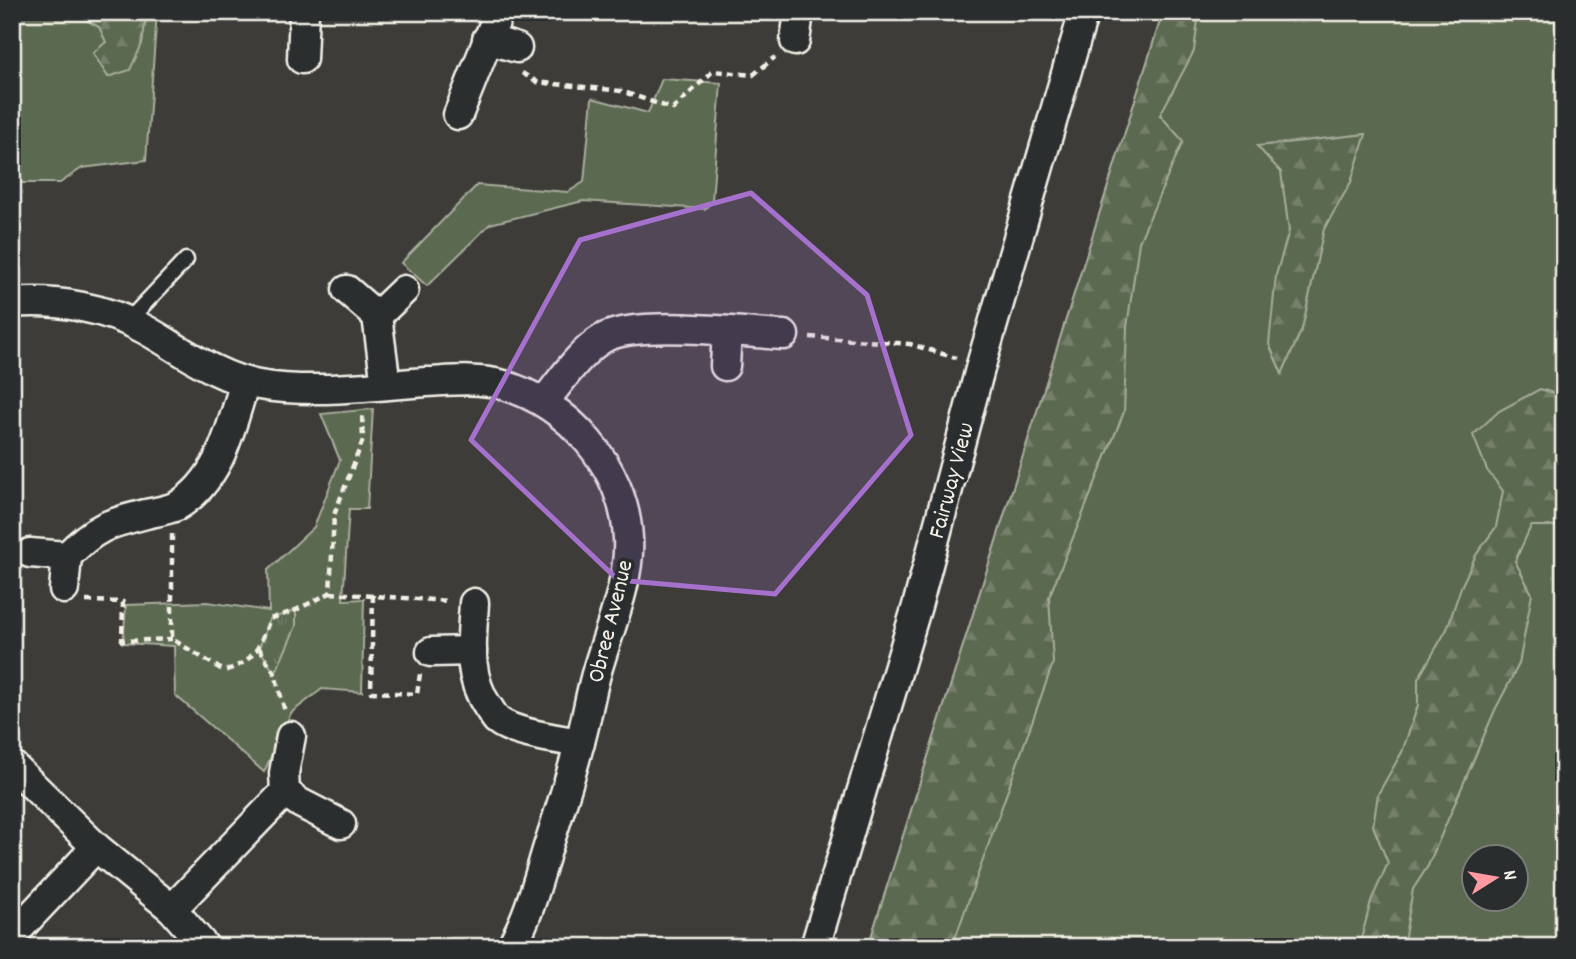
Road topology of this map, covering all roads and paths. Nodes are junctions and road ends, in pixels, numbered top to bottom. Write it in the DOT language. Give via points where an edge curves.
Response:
graph roads {
  1 [pos="499,12"];
  2 [pos="799,12"];
  3 [pos="1084,12"];
  4 [pos="295,20"];
  5 [pos="487,39"];
  6 [pos="795,41"];
  7 [pos="517,48"];
  8 [pos="302,59"];
  9 [pos="458,115"];
  10 [pos="186,260"];
  11 [pos="404,289"];
  12 [pos="347,290"];
  13 [pos="12,303"];
  14 [pos="377,316"];
  15 [pos="127,322"];
  16 [pos="727,332"];
  17 [pos="784,335"];
  18 [pos="981,365"];
  19 [pos="725,366"];
  20 [pos="246,382"];
  21 [pos="373,386"];
  22 [pos="544,402"];
  23 [pos="176,506"];
  24 [pos="30,553"];
  25 [pos="67,556"];
  26 [pos="330,593"];
  27 [pos="71,595"];
  28 [pos="373,595"];
  29 [pos="474,603"];
  30 [pos="172,639"];
  31 [pos="259,648"];
  32 [pos="472,651"];
  33 [pos="431,652"];
  34 [pos="291,736"];
  35 [pos="580,743"];
  36 [pos="12,765"];
  37 [pos="285,792"];
  38 [pos="341,824"];
  39 [pos="96,847"];
  40 [pos="172,909"];
  41 [pos="12,936"];
  42 [pos="205,947"];
  43 [pos="512,947"];
  44 [pos="816,947"];
  1 -- 5 [label="street"];
  2 -- 6 [label="street"];
  3 -- 18 [label="street, Fairway View"];
  4 -- 8 [label="street"];
  5 -- 7 [label="street"];
  5 -- 9 [label="street"];
  6 -- 7 [label="path" via="753,75 713,71 674,109 621,91 537,82 520,72"];
  10 -- 15 [label="lane"];
  11 -- 14 [label="street"];
  12 -- 14 [label="street"];
  13 -- 15 [label="street, Obree Avenue" via="86,307"];
  14 -- 21 [label="street"];
  15 -- 20 [label="street, Obree Avenue" via="200,363"];
  16 -- 17 [label="street"];
  16 -- 19 [label="street"];
  16 -- 22 [label="street" via="649,328 603,338"];
  17 -- 18 [label="path" via="910,344"];
  18 -- 44 [label="street, Fairway View" via="917,606"];
  20 -- 21 [label="street, Obree Avenue" via="290,390"];
  20 -- 23 [label="street" via="217,465"];
  21 -- 22 [label="street, Obree Avenue" via="462,380 500,384"];
  21 -- 26 [label="path" via="363,440 334,514"];
  22 -- 35 [label="street, Obree Avenue" via="577,428 607,466 628,539 623,584"];
  23 -- 25 [label="street" via="110,523 87,535"];
  23 -- 30 [label="path"];
  24 -- 25 [label="street"];
  25 -- 27 [label="street"];
  26 -- 28 [label="path"];
  26 -- 31 [label="path" via="270,619"];
  27 -- 30 [label="path" via="123,602 122,640"];
  28 -- 29 [label="path"];
  28 -- 33 [label="path" via="371,692 417,694 423,651"];
  29 -- 32 [label="street"];
  30 -- 31 [label="path" via="224,671 243,665"];
  31 -- 34 [label="path" via="275,674"];
  32 -- 33 [label="street"];
  32 -- 35 [label="street" via="474,678 498,720 524,732"];
  34 -- 37 [label="street"];
  35 -- 43 [label="street, Obree Avenue" via="524,924"];
  36 -- 39 [label="street"];
  37 -- 38 [label="street"];
  37 -- 40 [label="street"];
  39 -- 40 [label="street"];
  39 -- 41 [label="street"];
  40 -- 42 [label="street"];
}
